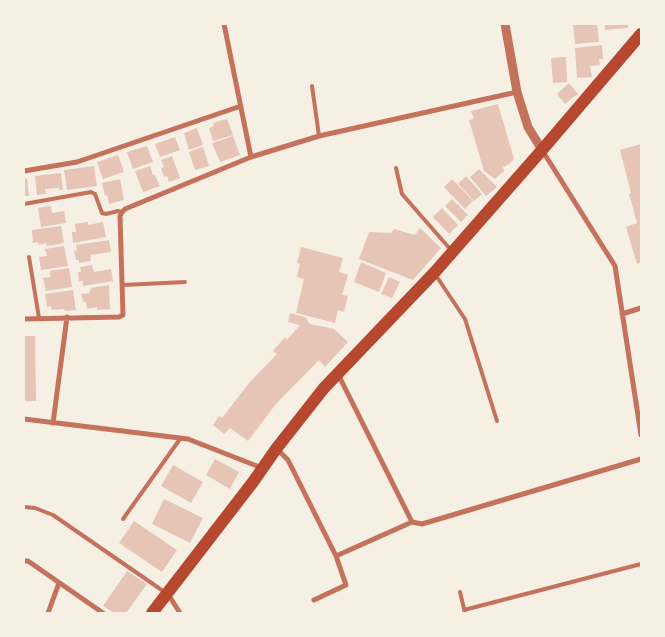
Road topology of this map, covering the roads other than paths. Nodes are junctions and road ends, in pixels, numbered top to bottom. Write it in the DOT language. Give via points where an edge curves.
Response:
graph roads {
  1 [pos="224,24"];
  2 [pos="505,24"];
  3 [pos="641,34"];
  4 [pos="312,86"];
  5 [pos="517,92"];
  6 [pos="241,106"];
  7 [pos="319,136"];
  8 [pos="542,150"];
  9 [pos="251,157"];
  10 [pos="396,168"];
  11 [pos="24,172"];
  12 [pos="24,204"];
  13 [pos="122,212"];
  14 [pos="453,252"];
  15 [pos="29,257"];
  16 [pos="434,273"];
  17 [pos="185,282"];
  18 [pos="123,285"];
  19 [pos="641,308"];
  20 [pos="622,314"];
  21 [pos="24,318"];
  22 [pos="39,318"];
  23 [pos="67,318"];
  24 [pos="338,374"];
  25 [pos="639,410"];
  26 [pos="24,419"];
  27 [pos="497,421"];
  28 [pos="53,423"];
  29 [pos="641,434"];
  30 [pos="180,438"];
  31 [pos="276,448"];
  32 [pos="641,459"];
  33 [pos="263,468"];
  34 [pos="24,507"];
  35 [pos="123,519"];
  36 [pos="412,522"];
  37 [pos="336,556"];
  38 [pos="24,561"];
  39 [pos="641,564"];
  40 [pos="59,583"];
  41 [pos="460,592"];
  42 [pos="168,594"];
  43 [pos="314,600"];
  44 [pos="464,612"];
  45 [pos="48,613"];
  46 [pos="103,613"];
  47 [pos="152,613"];
  48 [pos="180,613"];
  1 -- 6 [label="street"];
  2 -- 5 [label="street"];
  3 -- 8 [label="main road"];
  4 -- 7 [label="lane"];
  5 -- 7 [label="street"];
  5 -- 8 [label="street" via="528,127"];
  6 -- 9 [label="street"];
  6 -- 11 [label="street" via="77,162"];
  7 -- 9 [label="street"];
  8 -- 14 [label="main road"];
  8 -- 20 [label="street" via="615,266"];
  9 -- 13 [label="street"];
  10 -- 14 [label="lane" via="402,194"];
  12 -- 13 [label="lane" via="91,192 96,194 102,213"];
  13 -- 18 [label="street"];
  14 -- 16 [label="main road"];
  15 -- 22 [label="lane"];
  16 -- 24 [label="main road"];
  16 -- 27 [label="lane" via="465,319"];
  17 -- 18 [label="lane"];
  18 -- 23 [label="street" via="123,315"];
  19 -- 20 [label="street"];
  20 -- 25 [label="street"];
  21 -- 22 [label="street"];
  22 -- 23 [label="street"];
  23 -- 28 [label="street"];
  24 -- 31 [label="main road"];
  24 -- 36 [label="street"];
  25 -- 29 [label="street"];
  26 -- 28 [label="street"];
  28 -- 30 [label="street"];
  30 -- 33 [label="street"];
  30 -- 35 [label="lane"];
  31 -- 33 [label="main road"];
  31 -- 37 [label="street" via="288,460"];
  32 -- 36 [label="street" via="422,524"];
  33 -- 42 [label="main road"];
  34 -- 42 [label="lane" via="53,515"];
  36 -- 37 [label="street"];
  37 -- 43 [label="street" via="346,586"];
  38 -- 40 [label="street"];
  39 -- 44 [label="lane"];
  40 -- 45 [label="street"];
  40 -- 46 [label="street"];
  41 -- 44 [label="lane"];
  42 -- 47 [label="main road"];
  42 -- 48 [label="street"];
}
